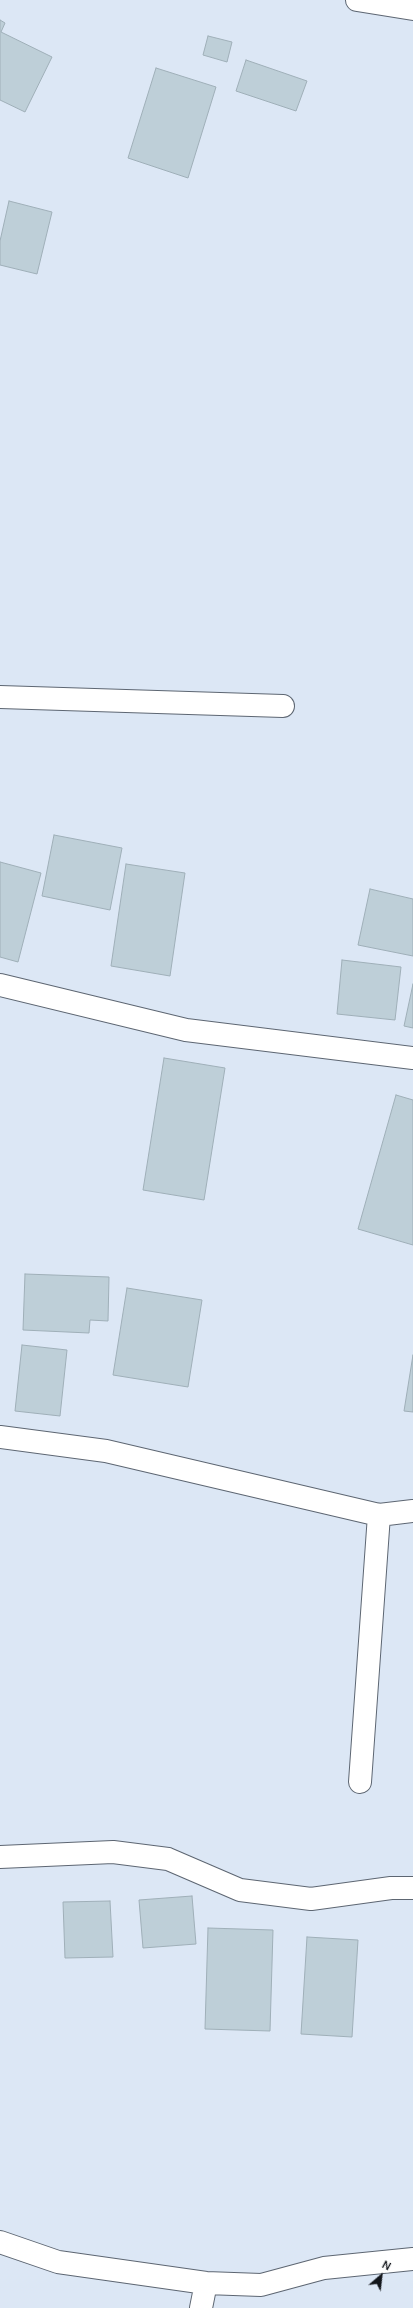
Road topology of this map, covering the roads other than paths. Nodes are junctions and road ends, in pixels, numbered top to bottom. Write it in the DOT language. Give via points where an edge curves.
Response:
graph roads {
  1 [pos="357,0"];
  2 [pos="413,8"];
  3 [pos="0,697"];
  4 [pos="283,706"];
  5 [pos="0,985"];
  6 [pos="413,1058"];
  7 [pos="0,1437"];
  8 [pos="413,1511"];
  9 [pos="379,1515"];
  10 [pos="360,1782"];
  11 [pos="0,1857"];
  12 [pos="413,1888"];
  13 [pos="0,2242"];
  14 [pos="413,2259"];
  15 [pos="206,2283"];
  16 [pos="201,2308"];
  1 -- 2 [label="street"];
  3 -- 4 [label="street"];
  5 -- 6 [label="street" via="186,1030"];
  7 -- 9 [label="street" via="106,1451"];
  8 -- 9 [label="street"];
  9 -- 10 [label="street"];
  11 -- 12 [label="street" via="113,1852 168,1859 240,1890 311,1899 391,1888"];
  13 -- 15 [label="street" via="58,2262"];
  14 -- 15 [label="street" via="324,2268 261,2285"];
  15 -- 16 [label="street"];
}
